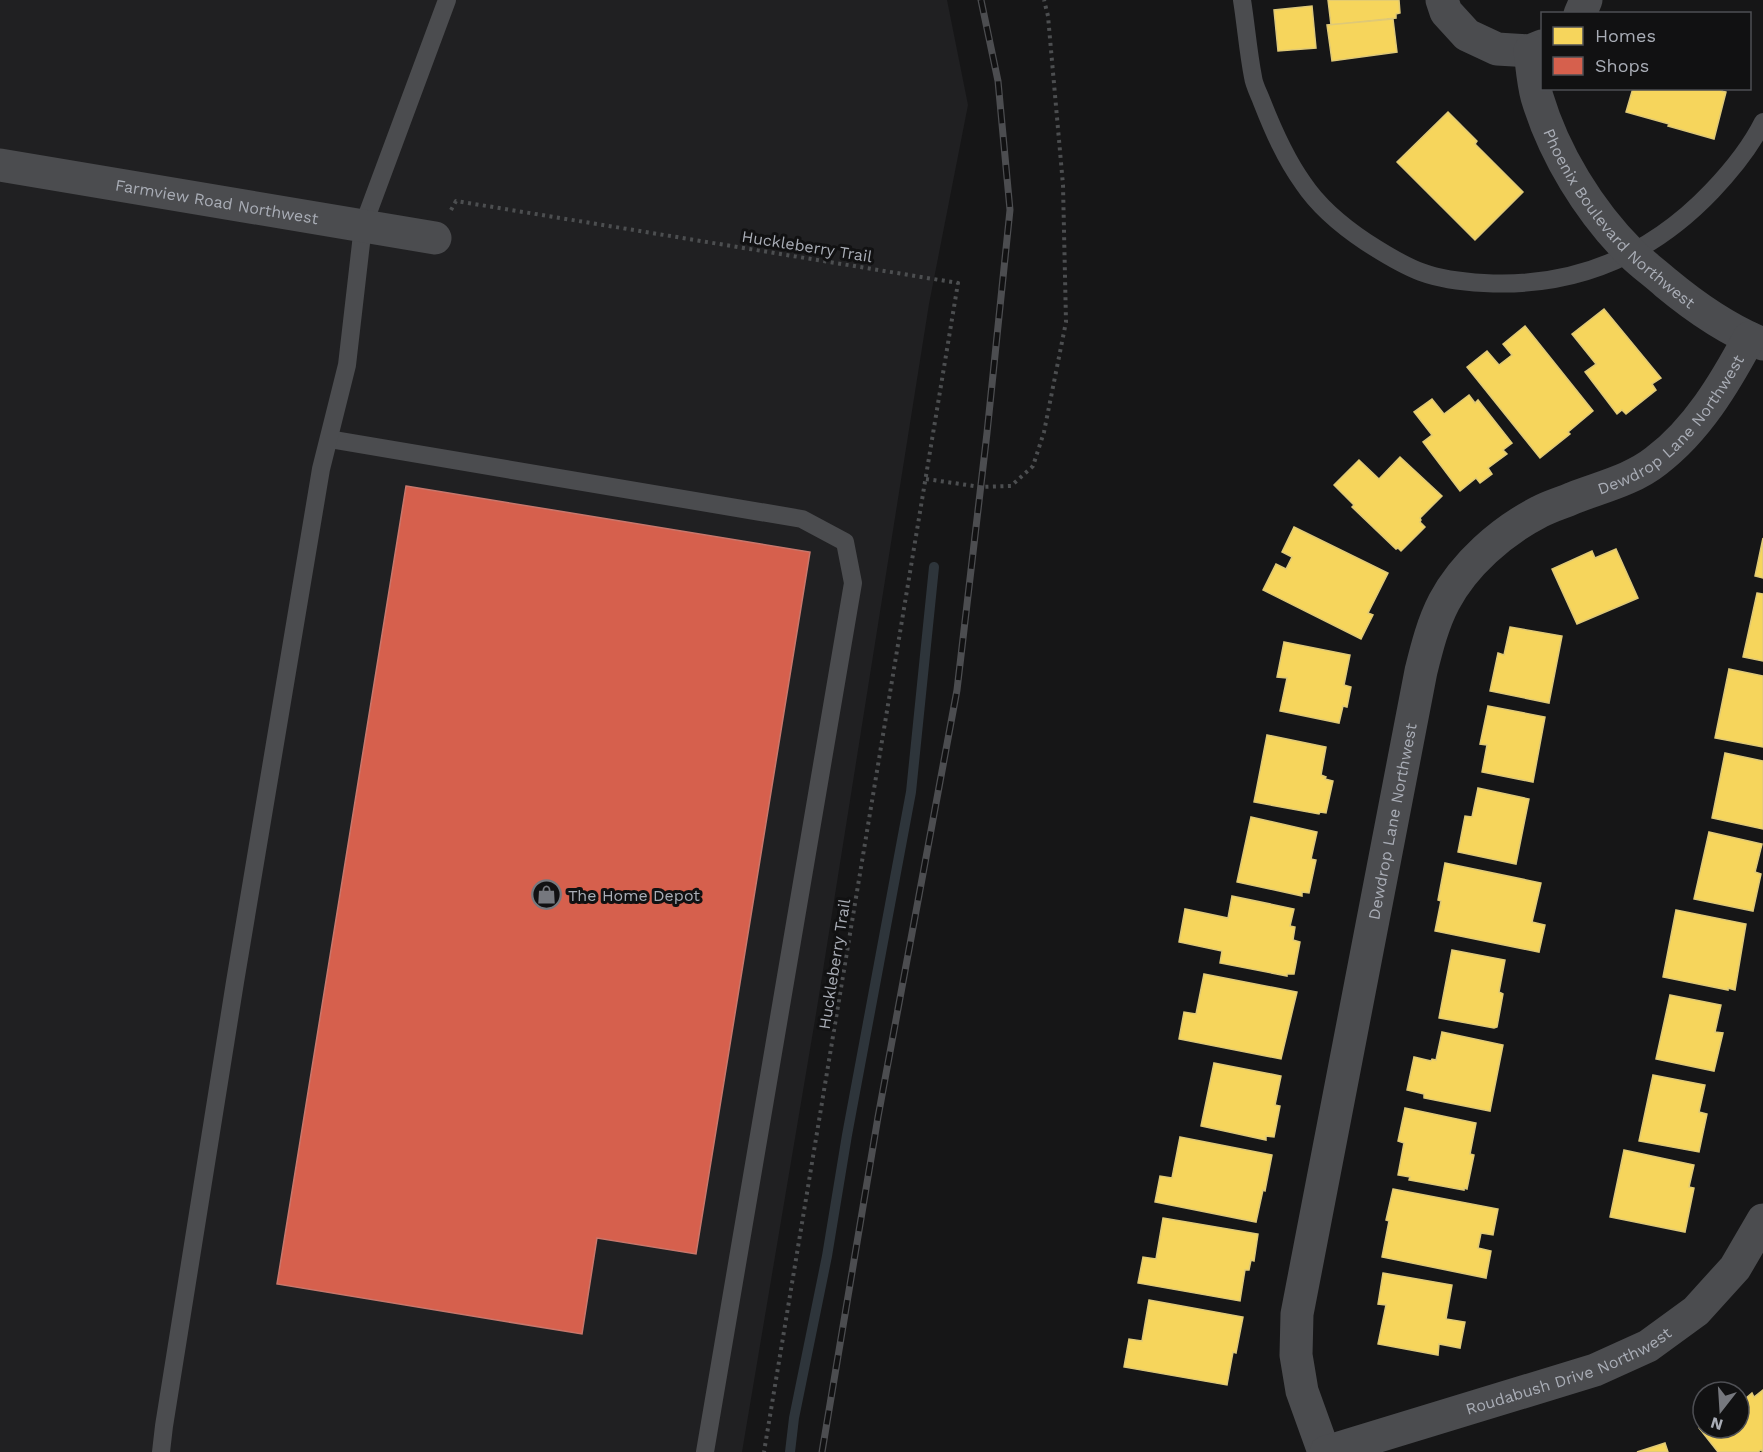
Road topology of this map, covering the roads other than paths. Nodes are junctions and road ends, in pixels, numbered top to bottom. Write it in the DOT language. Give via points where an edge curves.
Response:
graph roads {
  1 [pos="447,0"];
  2 [pos="1242,0"];
  3 [pos="1442,0"];
  4 [pos="1536,48"];
  5 [pos="1763,122"];
  6 [pos="0,165"];
  7 [pos="363,226"];
  8 [pos="435,238"];
  9 [pos="1632,254"];
  10 [pos="1756,341"];
  11 [pos="328,439"];
  12 [pos="1763,1220"];
  13 [pos="161,1452"];
  14 [pos="705,1452"];
  15 [pos="1325,1452"];
  1 -- 7 [label="lane"];
  2 -- 9 [label="lane" via="1253,79 1276,137 1303,184 1340,224 1380,252 1422,273 1466,282 1512,284 1555,280"];
  3 -- 4 [label="street, Phoenix Boulevard Northwest" via="1446,12 1467,36 1497,49"];
  4 -- 9 [label="street, Phoenix Boulevard Northwest" via="1536,95 1550,132 1597,214"];
  5 -- 9 [label="lane" via="1734,166 1698,205"];
  6 -- 7 [label="street, Farmview Road Northwest"];
  7 -- 8 [label="street, Farmview Road Northwest"];
  7 -- 11 [label="lane" via="347,365"];
  9 -- 10 [label="street, Phoenix Boulevard Northwest" via="1697,309"];
  10 -- 15 [label="street, Dewdrop Lane Northwest" via="1684,436 1655,462 1620,481 1540,511 1512,528 1463,573 1444,602 1430,637 1297,1314 1296,1355 1302,1391"];
  11 -- 13 [label="lane" via="235,982"];
  11 -- 14 [label="lane" via="802,519 845,542 853,583"];
  12 -- 15 [label="street, Roudabush Drive Northwest" via="1736,1268 1696,1311 1648,1346 1595,1370"];
}
